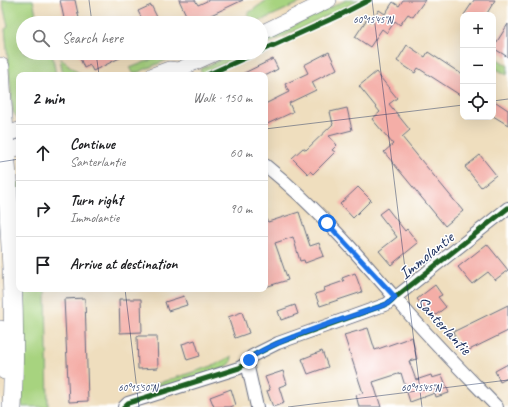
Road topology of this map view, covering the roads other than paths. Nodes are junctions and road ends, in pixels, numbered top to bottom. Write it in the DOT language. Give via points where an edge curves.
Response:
graph roads {
  1 [pos="329,0"];
  2 [pos="268,30"];
  3 [pos="203,60"];
  4 [pos="0,67"];
  5 [pos="161,72"];
  6 [pos="176,72"];
  7 [pos="181,72"];
  8 [pos="8,134"];
  9 [pos="8,153"];
  10 [pos="268,166"];
  11 [pos="508,208"];
  12 [pos="395,297"];
  13 [pos="0,330"];
  14 [pos="247,363"];
  15 [pos="11,407"];
  16 [pos="124,407"];
  17 [pos="257,407"];
  18 [pos="497,407"];
  1 -- 2 [label="street"];
  3 -- 7 [label="street"];
  4 -- 8 [label="main road"];
  5 -- 6 [label="street" via="169,69"];
  8 -- 9 [label="main road"];
  9 -- 15 [label="main road" via="15,353"];
  10 -- 12 [label="street, Santerlantie" via="334,230"];
  11 -- 12 [label="street, Immolantie"];
  12 -- 14 [label="street, Immolantie" via="387,304 278,343 252,356"];
  12 -- 18 [label="street, Santerlantie"];
  13 -- 15 [label="main road"];
  14 -- 16 [label="street, Immolantie" via="239,368 128,403"];
  14 -- 17 [label="street"];
}
